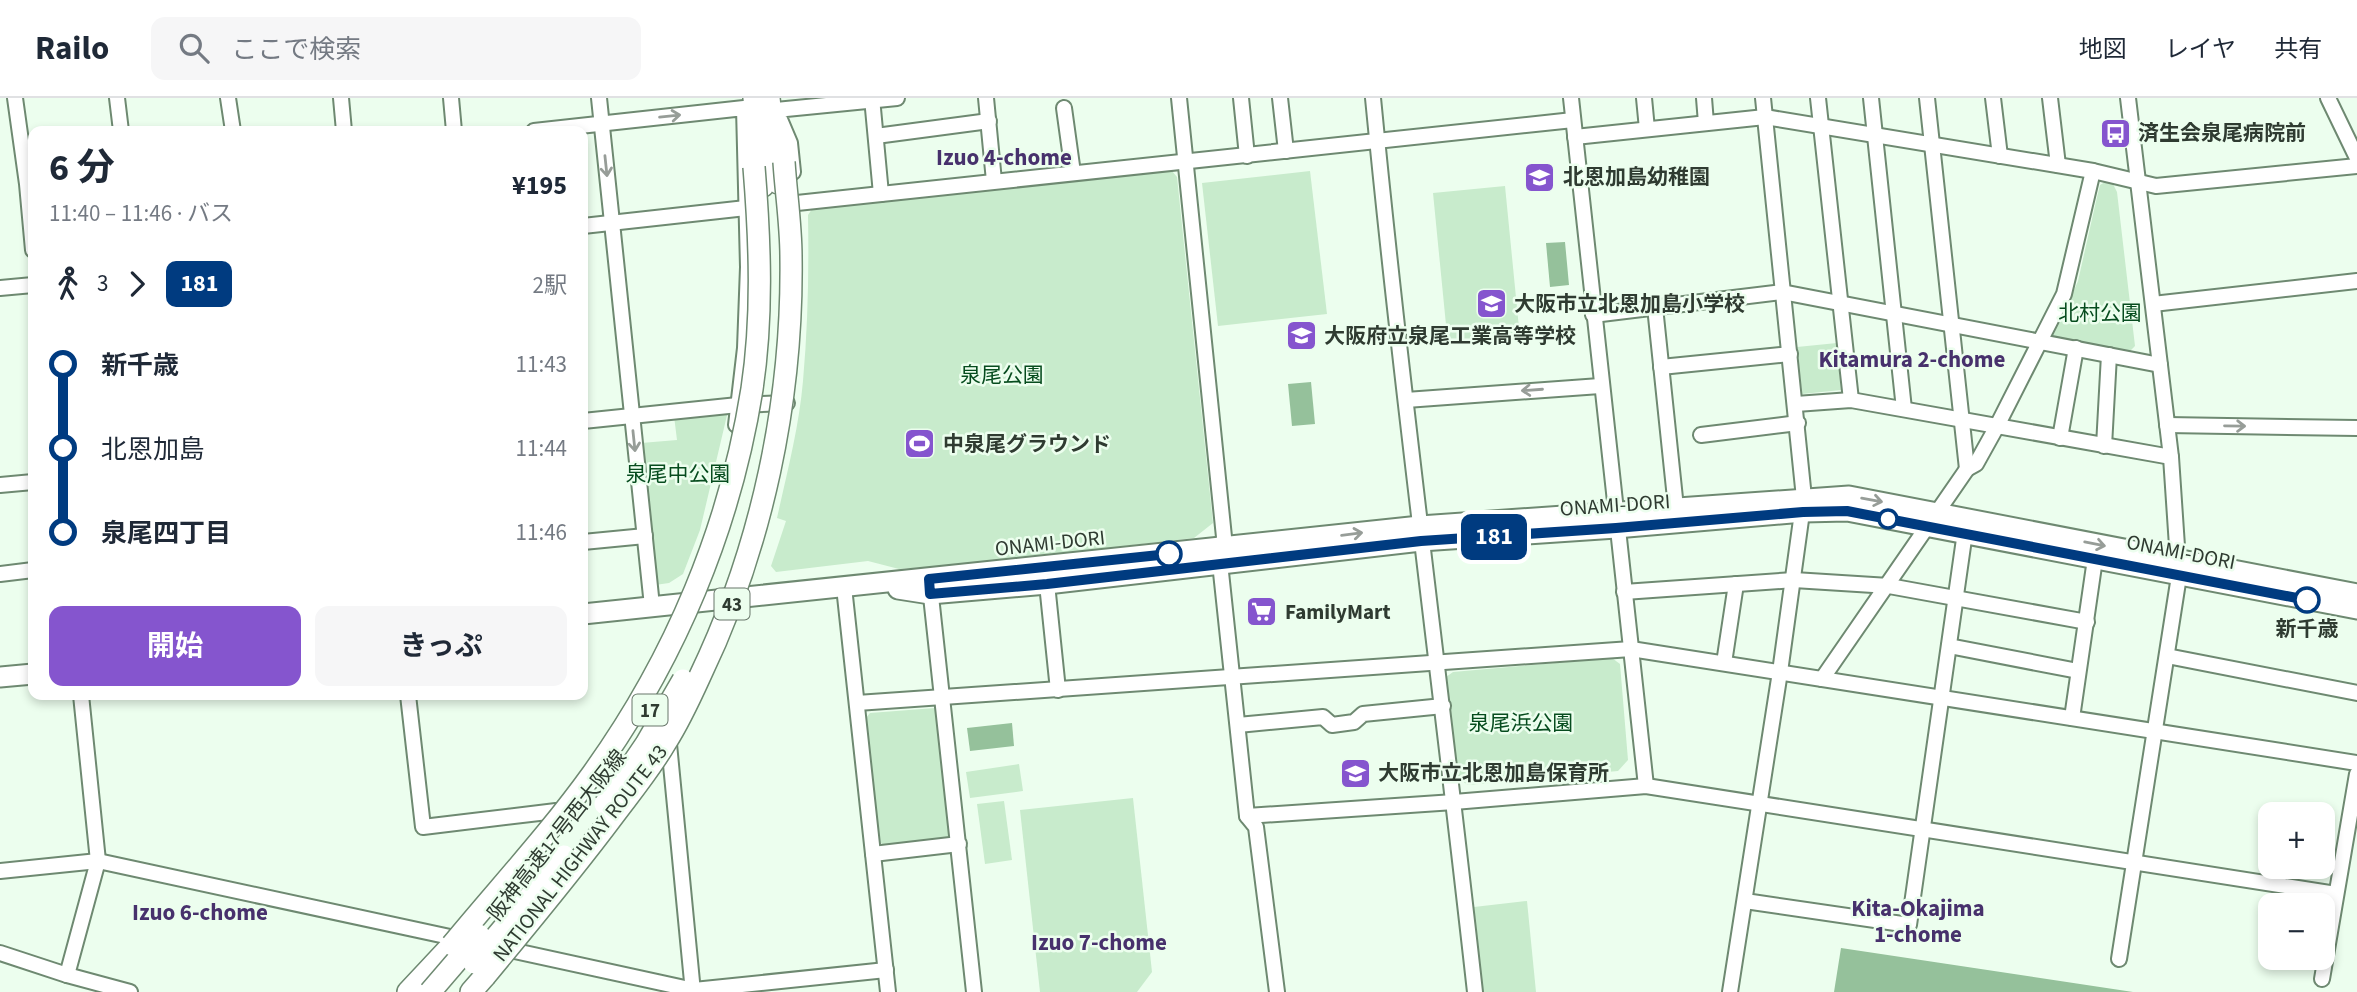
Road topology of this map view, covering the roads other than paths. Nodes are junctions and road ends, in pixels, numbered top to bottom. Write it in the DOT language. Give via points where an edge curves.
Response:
graph roads {
  1 [pos="15,98"];
  2 [pos="117,98"];
  3 [pos="228,98"];
  4 [pos="341,98"];
  5 [pos="451,98"];
  6 [pos="599,98"];
  7 [pos="897,98"];
  8 [pos="986,98"];
  9 [pos="1179,98"];
  10 [pos="1241,98"];
  11 [pos="1280,98"];
  12 [pos="1373,98"];
  13 [pos="1571,98"];
  14 [pos="1644,98"];
  15 [pos="1704,98"];
  16 [pos="1763,98"];
  17 [pos="1818,98"];
  18 [pos="1871,98"];
  19 [pos="1927,98"];
  20 [pos="1993,98"];
  21 [pos="2050,98"];
  22 [pos="2128,98"];
  23 [pos="2328,98"];
  24 [pos="872,100"];
  25 [pos="747,101"];
  26 [pos="773,102"];
  27 [pos="1064,108"];
  28 [pos="1765,117"];
  29 [pos="1573,120"];
  30 [pos="989,121"];
  31 [pos="1706,123"];
  32 [pos="602,124"];
  33 [pos="120,126"];
  34 [pos="232,126"];
  35 [pos="344,126"];
  36 [pos="454,126"];
  37 [pos="583,126"];
  38 [pos="1821,127"];
  39 [pos="1647,129"];
  40 [pos="876,136"];
  41 [pos="1875,136"];
  42 [pos="1575,137"];
  43 [pos="1377,142"];
  44 [pos="1932,145"];
  45 [pos="1286,152"];
  46 [pos="1247,156"];
  47 [pos="2000,156"];
  48 [pos="2357,158"];
  49 [pos="1185,161"];
  50 [pos="2058,165"];
  51 [pos="2357,166"];
  52 [pos="2094,171"];
  53 [pos="28,173"];
  54 [pos="1073,173"];
  55 [pos="994,181"];
  56 [pos="2138,181"];
  57 [pos="881,194"];
  58 [pos="797,203"];
  59 [pos="746,208"];
  60 [pos="612,223"];
  61 [pos="588,225"];
  62 [pos="2357,281"];
  63 [pos="28,285"];
  64 [pos="0,288"];
  65 [pos="1782,292"];
  66 [pos="1840,303"];
  67 [pos="2152,304"];
  68 [pos="1655,307"];
  69 [pos="1895,314"];
  70 [pos="1593,315"];
  71 [pos="1953,326"];
  72 [pos="2040,341"];
  73 [pos="2076,348"];
  74 [pos="1790,354"];
  75 [pos="2109,355"];
  76 [pos="2160,365"];
  77 [pos="1661,367"];
  78 [pos="1600,386"];
  79 [pos="1406,400"];
  80 [pos="1851,400"];
  81 [pos="791,403"];
  82 [pos="1796,404"];
  83 [pos="738,405"];
  84 [pos="1904,409"];
  85 [pos="631,416"];
  86 [pos="588,420"];
  87 [pos="1962,421"];
  88 [pos="1798,424"];
  89 [pos="2167,425"];
  90 [pos="1996,428"];
  91 [pos="2357,428"];
  92 [pos="1701,435"];
  93 [pos="2060,439"];
  94 [pos="2104,446"];
  95 [pos="2171,457"];
  96 [pos="1967,469"];
  97 [pos="28,482"];
  98 [pos="0,485"];
  99 [pos="1803,505"];
  100 [pos="1676,508"];
  101 [pos="1933,519"];
  102 [pos="1615,520"];
  103 [pos="1966,526"];
  104 [pos="1420,534"];
  105 [pos="645,536"];
  106 [pos="588,542"];
  107 [pos="1221,556"];
  108 [pos="2095,559"];
  109 [pos="2178,567"];
  110 [pos="28,571"];
  111 [pos="0,574"];
  112 [pos="1794,580"];
  113 [pos="1047,584"];
  114 [pos="1736,584"];
  115 [pos="930,586"];
  116 [pos="1889,586"];
  117 [pos="844,587"];
  118 [pos="1624,592"];
  119 [pos="2357,594"];
  120 [pos="740,597"];
  121 [pos="1956,598"];
  122 [pos="682,603"];
  123 [pos="652,606"];
  124 [pos="2357,609"];
  125 [pos="588,613"];
  126 [pos="2087,622"];
  127 [pos="1949,646"];
  128 [pos="1631,649"];
  129 [pos="2167,656"];
  130 [pos="1438,663"];
  131 [pos="1724,663"];
  132 [pos="2078,671"];
  133 [pos="1780,672"];
  134 [pos="28,674"];
  135 [pos="0,677"];
  136 [pos="1233,677"];
  137 [pos="1822,679"];
  138 [pos="1058,690"];
  139 [pos="2357,692"];
  140 [pos="1941,697"];
  141 [pos="942,698"];
  142 [pos="82,700"];
  143 [pos="409,700"];
  144 [pos="857,703"];
  145 [pos="1443,706"];
  146 [pos="2072,718"];
  147 [pos="1238,725"];
  148 [pos="2154,731"];
  149 [pos="669,744"];
  150 [pos="2357,763"];
  151 [pos="2357,774"];
  152 [pos="1646,786"];
  153 [pos="1454,802"];
  154 [pos="1760,804"];
  155 [pos="556,811"];
  156 [pos="1247,816"];
  157 [pos="1921,828"];
  158 [pos="959,844"];
  159 [pos="873,854"];
  160 [pos="98,861"];
  161 [pos="2132,863"];
  162 [pos="0,871"];
  163 [pos="2336,894"];
  164 [pos="1745,901"];
  165 [pos="450,941"];
  166 [pos="511,950"];
  167 [pos="0,953"];
  168 [pos="2119,959"];
  169 [pos="886,970"];
  170 [pos="67,975"];
  171 [pos="2322,979"];
  172 [pos="476,987"];
  173 [pos="693,991"];
  174 [pos="130,992"];
  175 [pos="410,992"];
  176 [pos="430,992"];
  177 [pos="449,992"];
  178 [pos="888,992"];
  179 [pos="974,992"];
  180 [pos="1277,992"];
  181 [pos="1475,992"];
  182 [pos="1730,992"];
  1 -- 53 [label="street"];
  2 -- 33 [label="street"];
  3 -- 34 [label="street"];
  4 -- 35 [label="street"];
  5 -- 36 [label="street"];
  6 -- 32 [label="street"];
  7 -- 24 [label="street"];
  8 -- 30 [label="street"];
  9 -- 49 [label="street"];
  10 -- 46 [label="street"];
  11 -- 45 [label="street"];
  12 -- 43 [label="street"];
  13 -- 29 [label="street"];
  14 -- 39 [label="street"];
  15 -- 31 [label="street"];
  16 -- 28 [label="street"];
  17 -- 38 [label="street"];
  18 -- 41 [label="street"];
  19 -- 44 [label="street"];
  20 -- 47 [label="street"];
  21 -- 50 [label="street"];
  22 -- 56 [label="street"];
  23 -- 48 [label="street"];
  24 -- 26 [label="street"];
  24 -- 40 [label="street"];
  32 -- 25 [label="street, one-way"];
  25 -- 59 [label="street"];
  25 -- 165 [label="highway, NATIONAL HIGHWAY ROUTE 43 / 43, bridge" via="759,251 752,388 732,480 702,575 671,647 621,732 561,816"];
  25 -- 176 [label="highway, 阪神高速17号西大阪線 / 17, bridge" via="764,194 768,312 757,414 719,560 681,650 634,737 574,821"];
  26 -- 58 [label="street" via="790,143"];
  26 -- 172 [label="highway, NATIONAL HIGHWAY ROUTE 43 / 43, bridge" via="784,162 790,315 776,439 735,596 667,742"];
  26 -- 177 [label="highway, 阪神高速17号西大阪線 / 17, bridge" via="784,256 777,375 733,565 695,656 646,744 585,831"];
  27 -- 54 [label="street"];
  28 -- 31 [label="street"];
  28 -- 38 [label="street"];
  28 -- 65 [label="street"];
  29 -- 42 [label="street"];
  29 -- 43 [label="street"];
  30 -- 40 [label="street"];
  30 -- 55 [label="street"];
  31 -- 39 [label="street"];
  32 -- 37 [label="street"];
  32 -- 60 [label="street, one-way"];
  38 -- 41 [label="street"];
  38 -- 66 [label="street"];
  39 -- 42 [label="street"];
  40 -- 57 [label="street"];
  41 -- 44 [label="street"];
  41 -- 69 [label="street"];
  42 -- 70 [label="street"];
  43 -- 45 [label="street"];
  43 -- 79 [label="street"];
  44 -- 47 [label="street"];
  44 -- 71 [label="street"];
  45 -- 46 [label="street"];
  46 -- 49 [label="street"];
  47 -- 50 [label="street"];
  49 -- 54 [label="street"];
  49 -- 107 [label="street" via="1224,537"];
  50 -- 52 [label="street"];
  51 -- 56 [label="street" via="2156,186"];
  52 -- 56 [label="street"];
  52 -- 72 [label="street" via="2064,294"];
  54 -- 55 [label="street"];
  55 -- 57 [label="street"];
  56 -- 67 [label="street"];
  57 -- 58 [label="street"];
  58 -- 81 [label="street" via="800,292"];
  59 -- 60 [label="street"];
  59 -- 83 [label="street" via="747,318"];
  60 -- 61 [label="street"];
  60 -- 85 [label="street"];
  62 -- 67 [label="street"];
  63 -- 64 [label="street"];
  65 -- 66 [label="street"];
  65 -- 68 [label="street"];
  65 -- 74 [label="street"];
  66 -- 69 [label="street"];
  66 -- 80 [label="street"];
  67 -- 76 [label="street"];
  68 -- 70 [label="street"];
  68 -- 77 [label="street"];
  69 -- 71 [label="street"];
  69 -- 84 [label="street"];
  70 -- 78 [label="street"];
  71 -- 72 [label="street"];
  71 -- 87 [label="street"];
  72 -- 73 [label="street"];
  72 -- 90 [label="street"];
  73 -- 75 [label="street"];
  73 -- 93 [label="street"];
  74 -- 77 [label="street"];
  74 -- 82 [label="street"];
  75 -- 76 [label="street"];
  75 -- 94 [label="street"];
  76 -- 89 [label="street"];
  77 -- 100 [label="street"];
  78 -- 79 [label="street, one-way"];
  78 -- 102 [label="street"];
  79 -- 104 [label="street"];
  80 -- 82 [label="street"];
  80 -- 84 [label="street"];
  81 -- 83 [label="street"];
  81 -- 120 [label="street" via="766,512"];
  82 -- 88 [label="street"];
  83 -- 85 [label="street"];
  83 -- 122 [label="street" via="720,499"];
  84 -- 87 [label="street"];
  85 -- 86 [label="street"];
  85 -- 105 [label="street, one-way"];
  87 -- 90 [label="street"];
  87 -- 96 [label="street"];
  88 -- 92 [label="street"];
  88 -- 99 [label="street"];
  89 -- 91 [label="street, one-way"];
  89 -- 95 [label="street"];
  90 -- 93 [label="street"];
  90 -- 96 [label="street" via="1976,464"];
  93 -- 94 [label="street"];
  94 -- 95 [label="street"];
  95 -- 109 [label="street"];
  96 -- 101 [label="street"];
  97 -- 98 [label="street"];
  99 -- 100 [label="main road, ONAMI-DORI"];
  99 -- 101 [label="main road, ONAMI-DORI"];
  99 -- 102 [label="main road, ONAMI-DORI"];
  99 -- 112 [label="street"];
  100 -- 102 [label="main road, ONAMI-DORI"];
  101 -- 103 [label="main road, ONAMI-DORI"];
  101 -- 116 [label="street"];
  102 -- 104 [label="main road, ONAMI-DORI"];
  102 -- 118 [label="street"];
  103 -- 108 [label="main road, ONAMI-DORI"];
  103 -- 109 [label="main road, ONAMI-DORI, one-way"];
  103 -- 121 [label="street"];
  104 -- 107 [label="main road, ONAMI-DORI"];
  104 -- 130 [label="street"];
  105 -- 106 [label="street"];
  105 -- 123 [label="street"];
  107 -- 113 [label="main road, ONAMI-DORI"];
  107 -- 115 [label="main road, ONAMI-DORI"];
  107 -- 136 [label="street"];
  108 -- 109 [label="main road, ONAMI-DORI"];
  108 -- 126 [label="street"];
  109 -- 119 [label="main road, ONAMI-DORI"];
  109 -- 124 [label="main road, ONAMI-DORI"];
  109 -- 129 [label="street"];
  110 -- 111 [label="street"];
  112 -- 114 [label="street"];
  112 -- 116 [label="street"];
  112 -- 133 [label="street"];
  113 -- 115 [label="main road, ONAMI-DORI"];
  113 -- 138 [label="street"];
  114 -- 118 [label="street"];
  114 -- 131 [label="street"];
  115 -- 117 [label="main road, ONAMI-DORI"];
  115 -- 141 [label="street"];
  116 -- 121 [label="street"];
  116 -- 137 [label="street"];
  117 -- 120 [label="main road, ONAMI-DORI"];
  117 -- 144 [label="street"];
  118 -- 128 [label="street"];
  120 -- 122 [label="main road, ONAMI-DORI"];
  120 -- 149 [label="street"];
  121 -- 126 [label="street"];
  121 -- 127 [label="street"];
  122 -- 123 [label="main road, ONAMI-DORI"];
  122 -- 155 [label="street" via="670,634 614,732"];
  123 -- 125 [label="main road, ONAMI-DORI"];
  126 -- 132 [label="street"];
  127 -- 132 [label="street"];
  127 -- 140 [label="street"];
  128 -- 130 [label="street"];
  128 -- 131 [label="street"];
  128 -- 152 [label="street"];
  129 -- 139 [label="street"];
  129 -- 148 [label="street"];
  130 -- 136 [label="street"];
  130 -- 145 [label="street"];
  131 -- 133 [label="street"];
  132 -- 146 [label="street"];
  133 -- 137 [label="street"];
  133 -- 154 [label="street"];
  134 -- 135 [label="main road"];
  136 -- 138 [label="street"];
  136 -- 147 [label="street"];
  137 -- 140 [label="street"];
  138 -- 141 [label="street"];
  140 -- 146 [label="street"];
  140 -- 157 [label="street"];
  141 -- 144 [label="street"];
  141 -- 158 [label="street"];
  142 -- 160 [label="street"];
  143 -- 155 [label="street" via="423,827"];
  144 -- 159 [label="street"];
  145 -- 147 [label="street" via="1363,714 1354,722 1332,725 1323,717"];
  145 -- 153 [label="street"];
  146 -- 148 [label="street"];
  147 -- 156 [label="street"];
  148 -- 150 [label="street"];
  148 -- 161 [label="street"];
  149 -- 166 [label="street"];
  149 -- 173 [label="street"];
  151 -- 163 [label="street"];
  152 -- 153 [label="street"];
  152 -- 154 [label="street"];
  153 -- 156 [label="street"];
  153 -- 181 [label="street"];
  154 -- 157 [label="street"];
  154 -- 164 [label="street"];
  155 -- 165 [label="street"];
  156 -- 180 [label="street" via="1256,827"];
  157 -- 161 [label="street"];
  157 -- 164 [label="street" via="1909,925"];
  158 -- 159 [label="street"];
  158 -- 179 [label="street"];
  159 -- 169 [label="street"];
  160 -- 162 [label="street"];
  160 -- 165 [label="street"];
  160 -- 170 [label="street"];
  161 -- 163 [label="street"];
  161 -- 168 [label="street"];
  163 -- 171 [label="street"];
  164 -- 182 [label="street"];
  165 -- 166 [label="street"];
  165 -- 175 [label="highway, NATIONAL HIGHWAY ROUTE 43 / 43"];
  166 -- 173 [label="street"];
  167 -- 170 [label="street"];
  169 -- 173 [label="street"];
  169 -- 178 [label="street"];
  170 -- 174 [label="street"];
}
